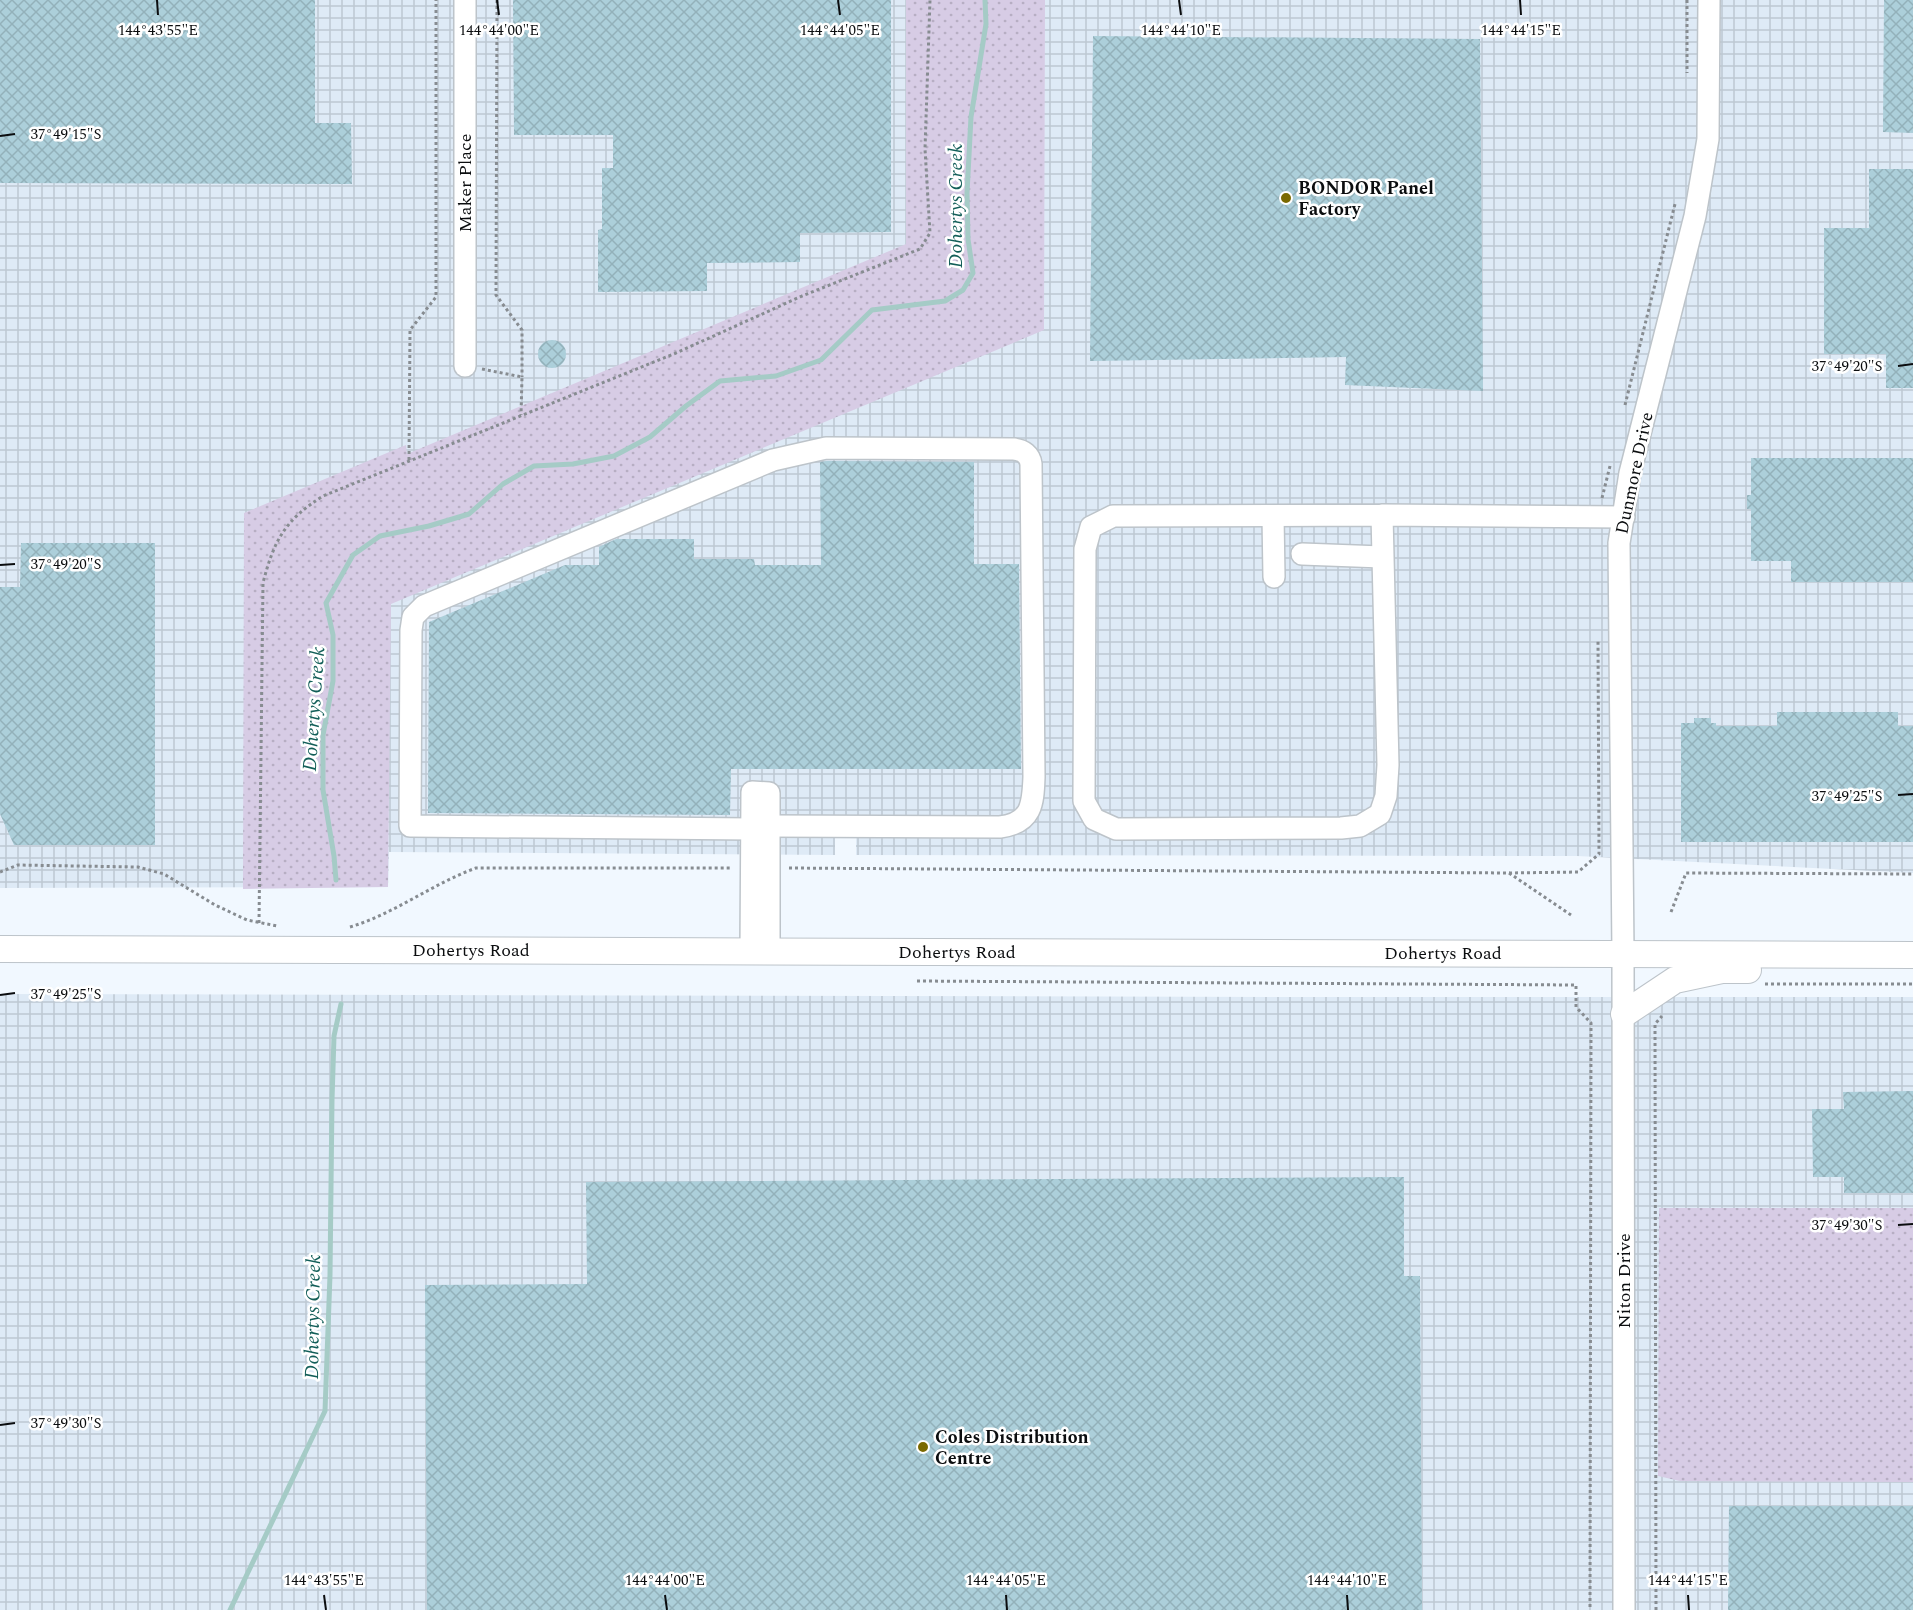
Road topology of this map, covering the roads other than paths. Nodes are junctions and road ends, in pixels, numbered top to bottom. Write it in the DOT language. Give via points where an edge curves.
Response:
graph roads {
  1 [pos="465,0"];
  2 [pos="1709,0"];
  3 [pos="465,366"];
  4 [pos="1382,515"];
  5 [pos="1272,516"];
  6 [pos="1624,517"];
  7 [pos="1302,554"];
  8 [pos="1382,557"];
  9 [pos="1274,577"];
  10 [pos="760,827"];
  11 [pos="0,949"];
  12 [pos="760,951"];
  13 [pos="1623,953"];
  14 [pos="1913,955"];
  15 [pos="1913,971"];
  16 [pos="1624,1014"];
  17 [pos="1624,1610"];
  1 -- 3 [label="street, Maker Place"];
  2 -- 6 [label="street, Dunmore Drive" via="1708,140 1695,216 1630,473"];
  4 -- 5 [label="street"];
  4 -- 6 [label="street"];
  4 -- 8 [label="street"];
  5 -- 8 [label="street" via="1113,516 1091,527 1085,549 1084,801 1094,819 1116,829 1341,828 1360,826 1380,814 1386,796 1388,765"];
  5 -- 9 [label="street"];
  6 -- 13 [label="street, Dunmore Drive" via="1619,543"];
  7 -- 8 [label="street"];
  10 -- 10 [label="street" via="410,826 413,617 424,606 773,460 826,448 1022,451 1031,464 1034,777 1033,803 1028,813 1017,822 1000,827"];
  10 -- 12 [label="street"];
  11 -- 12 [label="main road, Dohertys Road"];
  12 -- 13 [label="main road, Dohertys Road"];
  13 -- 14 [label="main road, Dohertys Road"];
  13 -- 16 [label="street, Niton Drive"];
  15 -- 16 [label="main road" via="1722,970 1675,980"];
  16 -- 17 [label="street, Niton Drive"];
}
